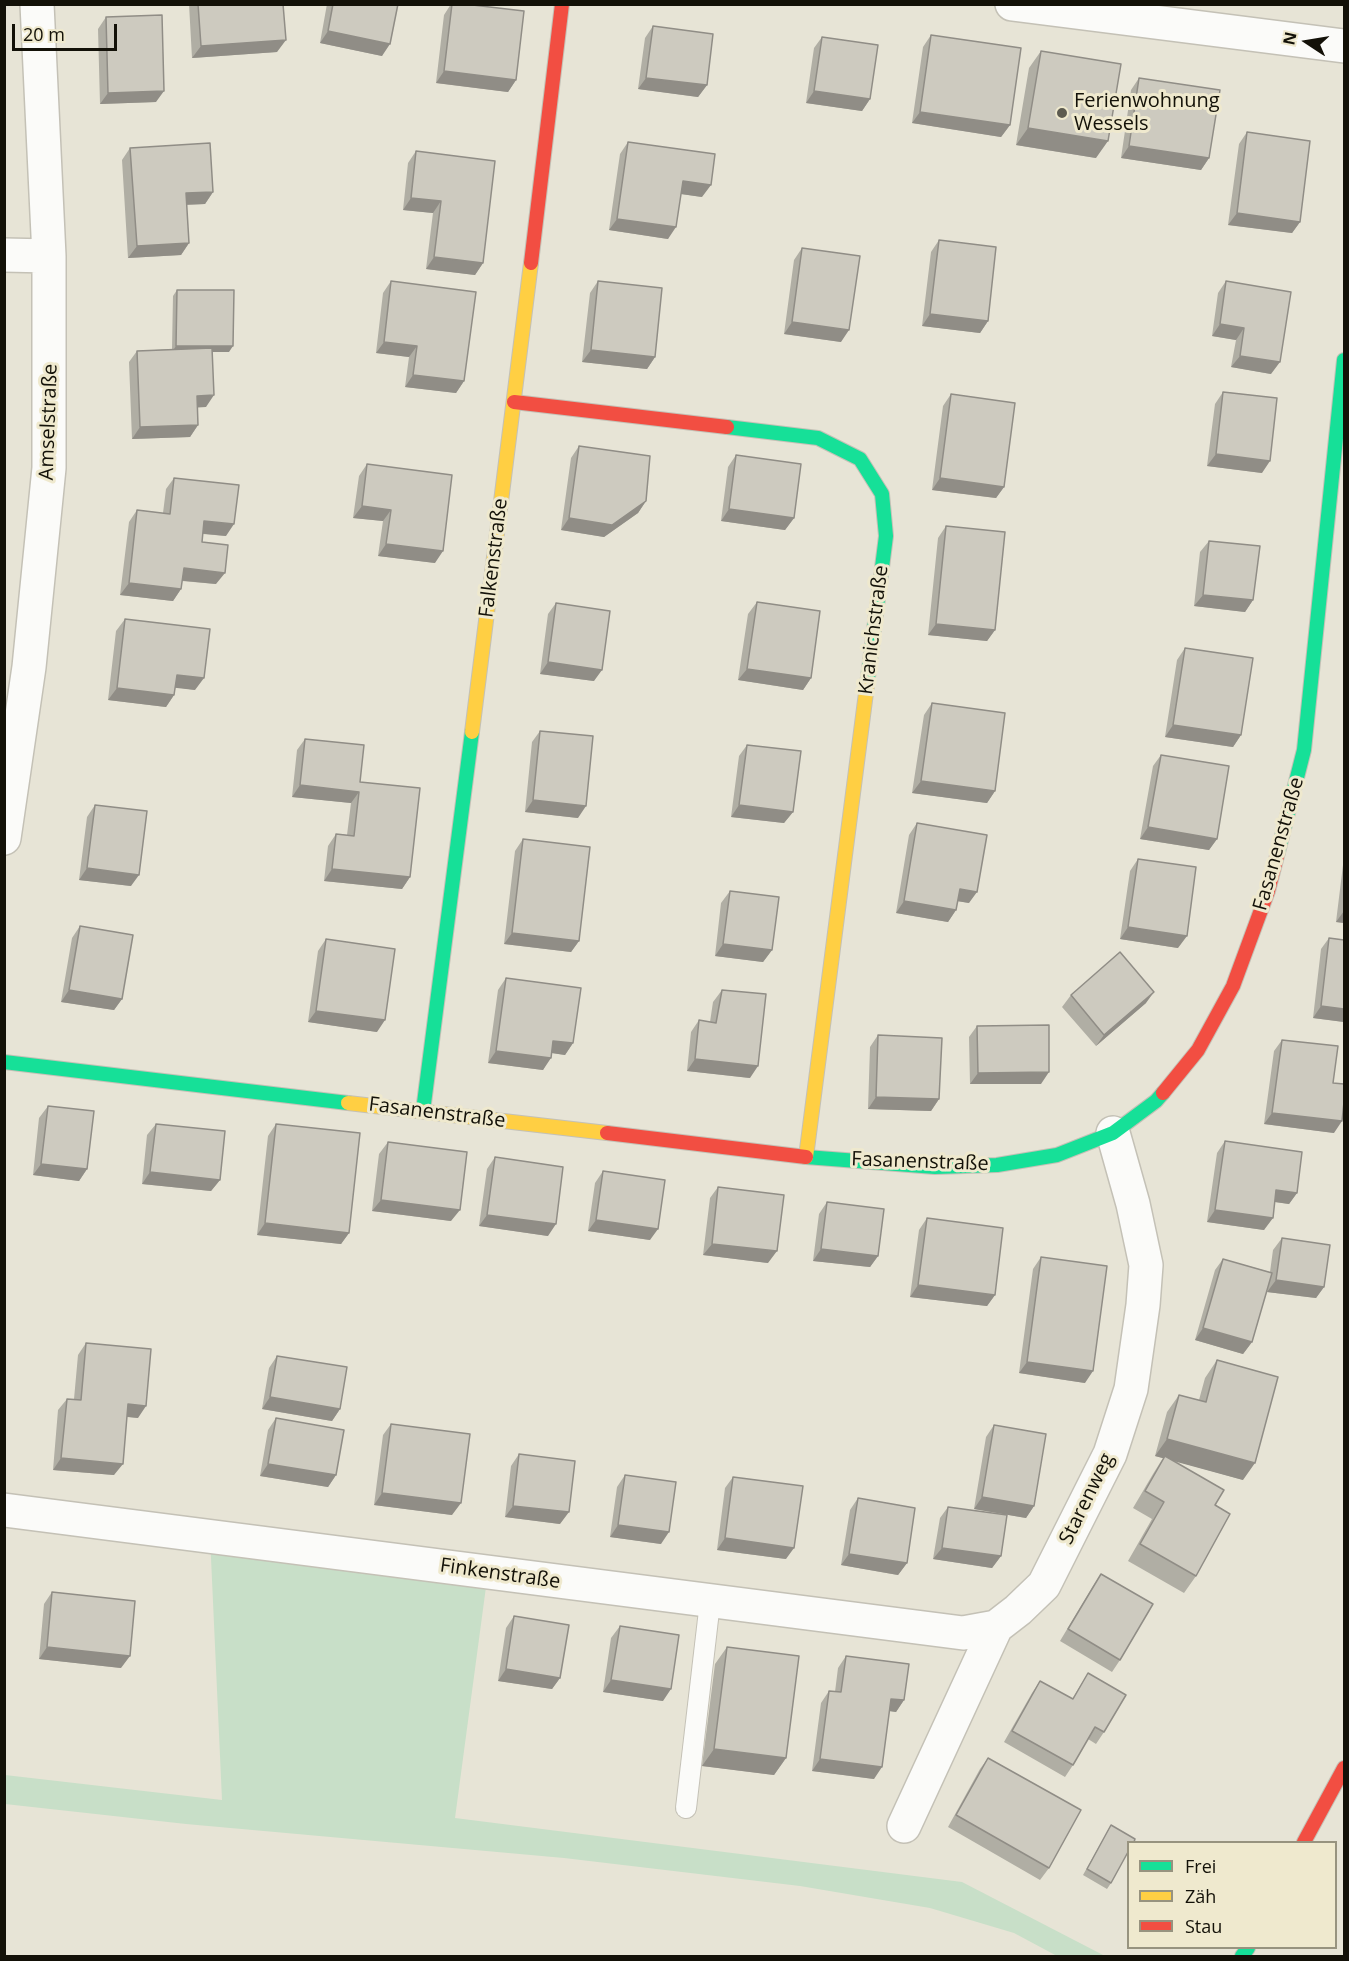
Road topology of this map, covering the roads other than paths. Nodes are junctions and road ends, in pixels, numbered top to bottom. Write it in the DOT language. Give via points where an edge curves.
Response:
graph roads {
  1 [pos="37,4"];
  2 [pos="562,4"];
  3 [pos="1012,4"];
  4 [pos="1344,46"];
  5 [pos="4,255"];
  6 [pos="50,255"];
  7 [pos="1344,360"];
  8 [pos="514,402"];
  9 [pos="17,667"];
  10 [pos="4,838"];
  11 [pos="4,1062"];
  12 [pos="423,1112"];
  13 [pos="1113,1133"];
  14 [pos="806,1157"];
  15 [pos="4,1510"];
  16 [pos="710,1602"];
  17 [pos="996,1627"];
  18 [pos="1344,1768"];
  19 [pos="686,1808"];
  20 [pos="904,1826"];
  21 [pos="1305,1841"];
  1 -- 6 [label="street, Amselstraße"];
  2 -- 8 [label="street, Falkenstraße"];
  3 -- 4 [label="street"];
  5 -- 6 [label="street"];
  6 -- 9 [label="street, Amselstraße" via="49,468"];
  7 -- 13 [label="street, Fasanenstraße" via="1304,750 1268,891 1233,986 1198,1050 1156,1101"];
  8 -- 12 [label="street, Falkenstraße"];
  8 -- 14 [label="street, Kranichstraße" via="818,438 860,459 882,494 886,536"];
  9 -- 10 [label="street, Amselstraße"];
  11 -- 12 [label="street, Fasanenstraße"];
  12 -- 14 [label="street, Fasanenstraße"];
  13 -- 14 [label="street, Fasanenstraße" via="1057,1155 997,1165 935,1167"];
  13 -- 17 [label="street, Starenweg" via="1146,1265 1131,1389 1110,1454 1044,1585"];
  15 -- 16 [label="street, Finkenstraße"];
  16 -- 17 [label="street, Finkenstraße" via="963,1633"];
  16 -- 19 [label="lane"];
  17 -- 20 [label="street, Starenweg"];
  18 -- 21 [label="street"];
}
